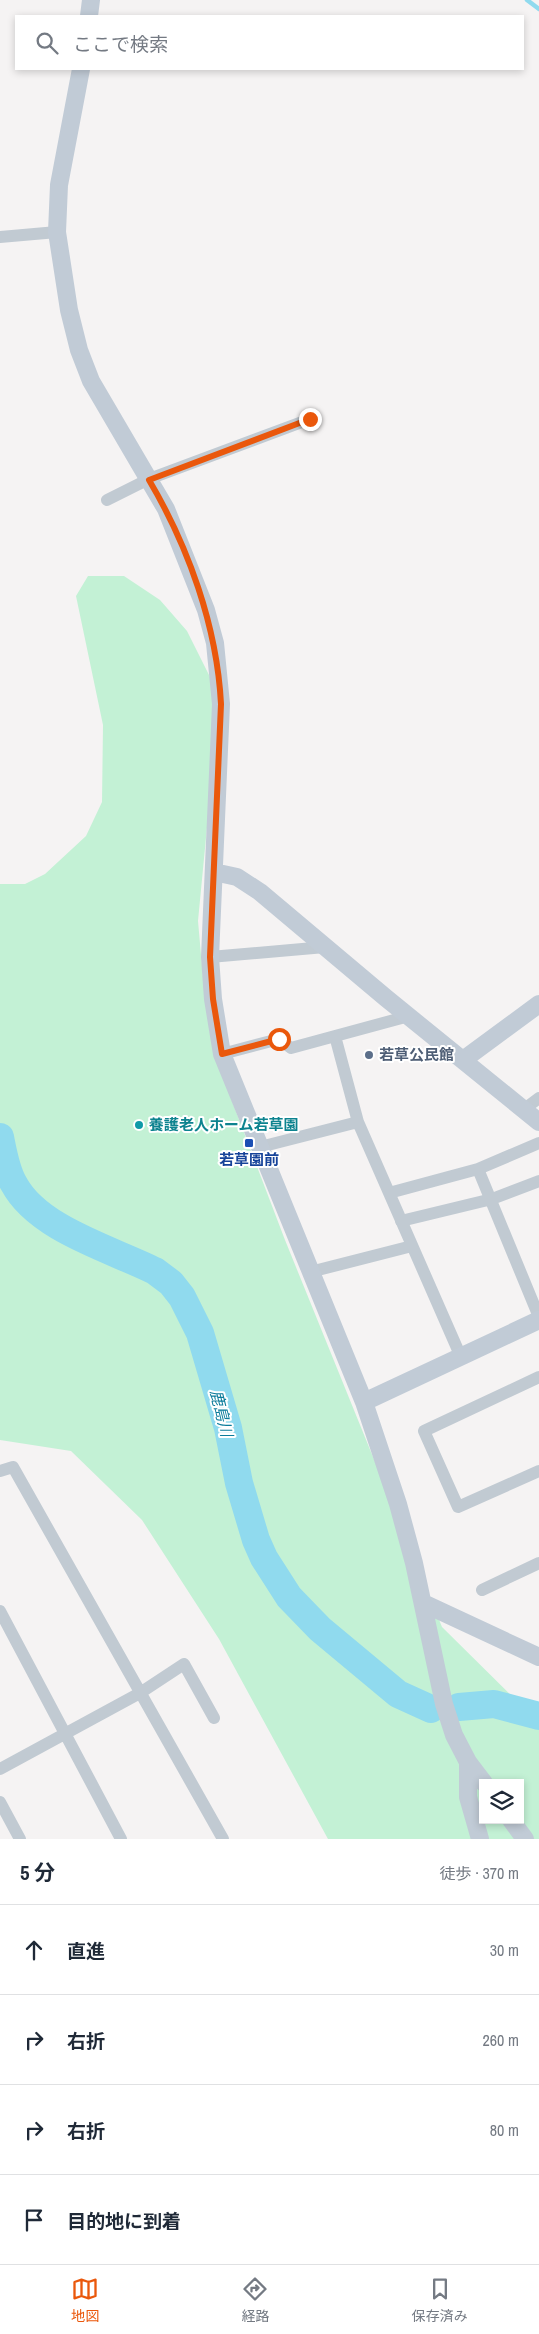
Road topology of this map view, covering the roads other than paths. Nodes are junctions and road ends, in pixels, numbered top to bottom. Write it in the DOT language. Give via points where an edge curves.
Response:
graph roads {
  1 [pos="91,0"];
  2 [pos="89,15"];
  3 [pos="80,70"];
  4 [pos="57,232"];
  5 [pos="0,237"];
  6 [pos="310,419"];
  7 [pos="149,480"];
  8 [pos="107,500"];
  9 [pos="214,872"];
  10 [pos="325,946"];
  11 [pos="210,957"];
  12 [pos="539,1004"];
  13 [pos="409,1016"];
  14 [pos="335,1036"];
  15 [pos="222,1054"];
  16 [pos="463,1060"];
  17 [pos="539,1098"];
  18 [pos="523,1110"];
  19 [pos="358,1122"];
  20 [pos="539,1122"];
  21 [pos="539,1143"];
  22 [pos="260,1148"];
  23 [pos="478,1169"];
  24 [pos="539,1181"];
  25 [pos="389,1193"];
  26 [pos="492,1199"];
  27 [pos="401,1221"];
  28 [pos="412,1246"];
  29 [pos="310,1272"];
  30 [pos="539,1319"];
  31 [pos="460,1357"];
  32 [pos="539,1378"];
  33 [pos="364,1402"];
  34 [pos="0,1471"];
  35 [pos="539,1471"];
  36 [pos="539,1563"];
  37 [pos="482,1590"];
  38 [pos="423,1603"];
  39 [pos="0,1611"];
  40 [pos="539,1657"];
  41 [pos="140,1693"];
  42 [pos="214,1718"];
  43 [pos="65,1734"];
  44 [pos="468,1762"];
  45 [pos="0,1769"];
  46 [pos="481,1779"];
  47 [pos="0,1802"];
  48 [pos="515,1824"];
  49 [pos="20,1839"];
  50 [pos="121,1839"];
  51 [pos="223,1839"];
  52 [pos="480,1839"];
  53 [pos="525,1839"];
  1 -- 2 [label="street"];
  3 -- 4 [label="street" via="59,184"];
  4 -- 5 [label="street"];
  4 -- 7 [label="street" via="61,269 79,350 91,381"];
  6 -- 7 [label="street"];
  7 -- 8 [label="street"];
  7 -- 9 [label="street" via="166,509 206,610 214,643 221,704"];
  9 -- 10 [label="street" via="237,877 260,892"];
  9 -- 11 [label="street"];
  10 -- 11 [label="street"];
  10 -- 13 [label="street"];
  11 -- 15 [label="street"];
  12 -- 16 [label="street"];
  13 -- 14 [label="street"];
  13 -- 16 [label="street"];
  14 -- 15 [label="street" via="291,1048 279,1039"];
  14 -- 19 [label="street"];
  15 -- 22 [label="street"];
  16 -- 18 [label="street"];
  17 -- 18 [label="street"];
  18 -- 20 [label="street"];
  19 -- 22 [label="street"];
  19 -- 25 [label="street"];
  21 -- 23 [label="street"];
  22 -- 29 [label="street"];
  23 -- 25 [label="street"];
  23 -- 26 [label="street"];
  24 -- 26 [label="street"];
  25 -- 27 [label="street"];
  26 -- 27 [label="street"];
  26 -- 30 [label="street"];
  27 -- 28 [label="street"];
  28 -- 29 [label="street"];
  28 -- 31 [label="street"];
  29 -- 33 [label="street"];
  30 -- 31 [label="street"];
  31 -- 33 [label="street"];
  32 -- 35 [label="street" via="424,1431 458,1507"];
  33 -- 38 [label="street" via="398,1504"];
  34 -- 41 [label="street" via="13,1467"];
  36 -- 37 [label="street"];
  38 -- 40 [label="street"];
  38 -- 44 [label="street" via="444,1704 454,1735"];
  39 -- 43 [label="street"];
  41 -- 42 [label="street" via="184,1664"];
  41 -- 43 [label="street"];
  41 -- 51 [label="street"];
  43 -- 45 [label="street"];
  43 -- 50 [label="street"];
  44 -- 46 [label="street"];
  44 -- 52 [label="street" via="468,1797"];
  47 -- 49 [label="street"];
  48 -- 53 [label="street"];
}
